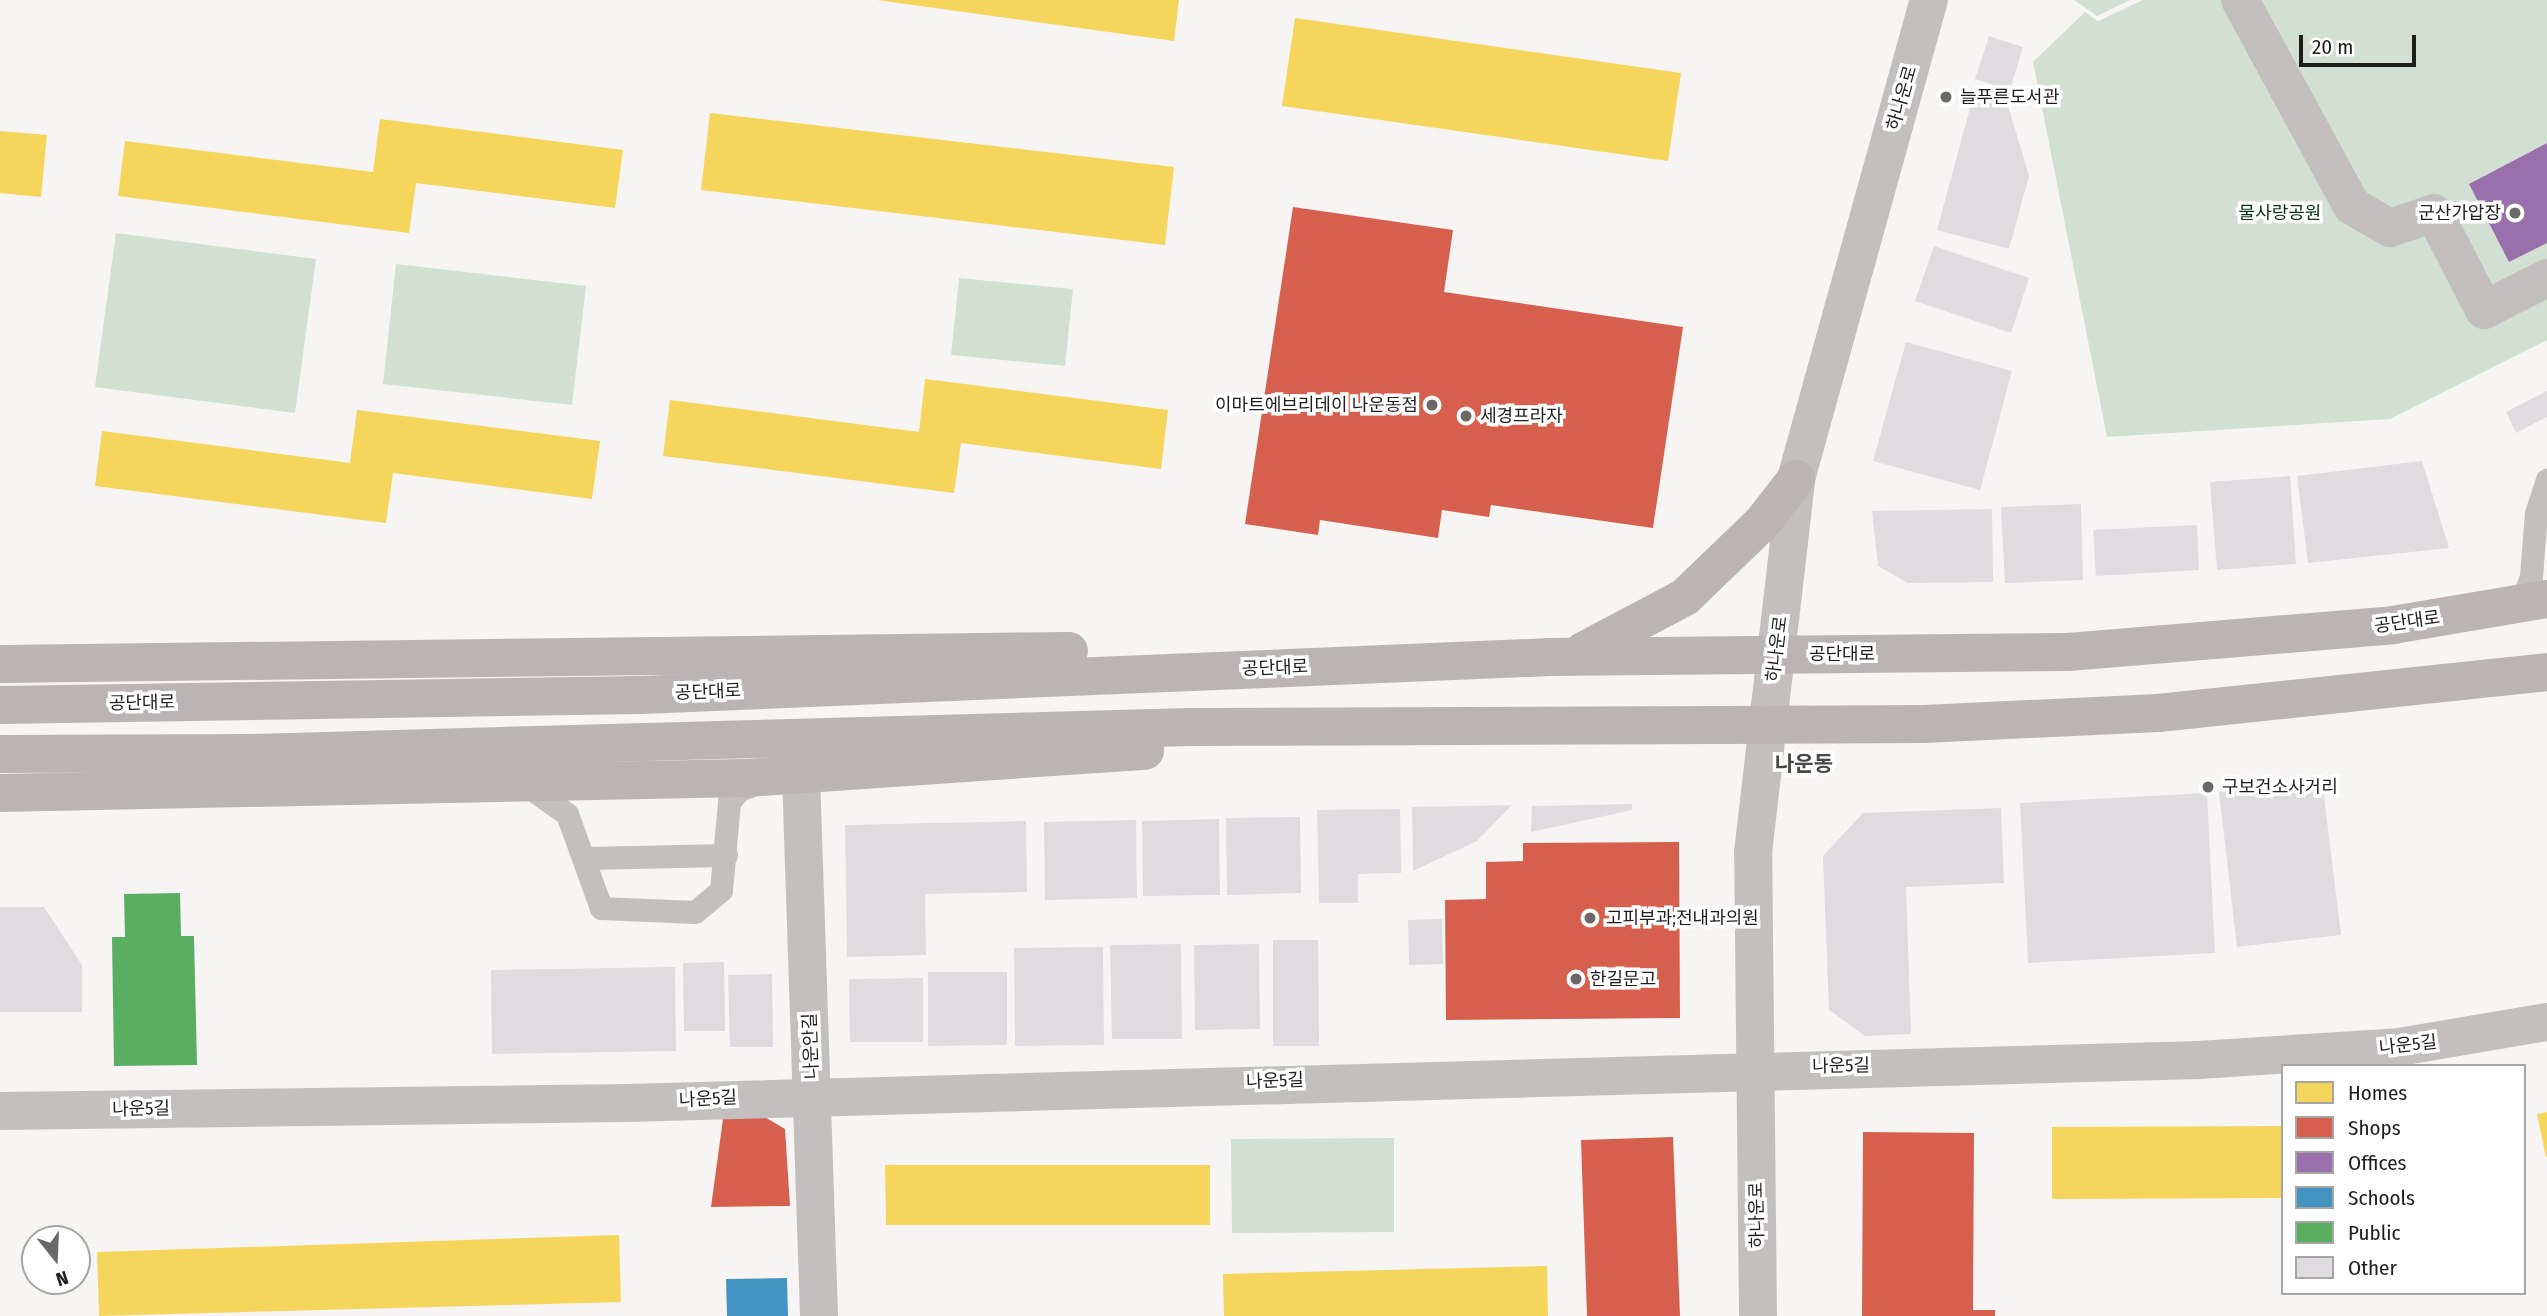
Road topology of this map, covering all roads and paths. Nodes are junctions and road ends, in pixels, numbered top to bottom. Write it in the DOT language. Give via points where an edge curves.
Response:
graph roads {
  1 [pos="1929,0"];
  2 [pos="2240,0"];
  3 [pos="2547,278"];
  4 [pos="1796,479"];
  5 [pos="2547,480"];
  6 [pos="2547,599"];
  7 [pos="2499,607"];
  8 [pos="1776,654"];
  9 [pos="1550,657"];
  10 [pos="0,664"];
  11 [pos="2547,672"];
  12 [pos="0,705"];
  13 [pos="1422,725"];
  14 [pos="1769,726"];
  15 [pos="0,754"];
  16 [pos="789,776"];
  17 [pos="518,783"];
  18 [pos="0,793"];
  19 [pos="726,855"];
  20 [pos="586,858"];
  21 [pos="2547,1022"];
  22 [pos="1754,1068"];
  23 [pos="813,1094"];
  24 [pos="0,1111"];
  25 [pos="819,1316"];
  26 [pos="1758,1316"];
  1 -- 4 [label="street, 하나운로"];
  2 -- 3 [label="street" via="2352,206 2389,228 2434,213 2484,310"];
  4 -- 8 [label="street, 하나운로"];
  4 -- 9 [label="street" via="1762,523 1685,597 1611,642"];
  5 -- 7 [label="lane" via="2536,513 2531,576 2525,592"];
  6 -- 7 [label="street, 공단대로"];
  7 -- 8 [label="street, 공단대로" via="2393,625 2068,652"];
  8 -- 9 [label="street, 공단대로"];
  8 -- 14 [label="street, 하나운로"];
  9 -- 10 [label="street" via="711,652"];
  9 -- 12 [label="street, 공단대로" via="641,695"];
  11 -- 14 [label="street" via="2158,713"];
  13 -- 14 [label="street"];
  13 -- 15 [label="street"];
  13 -- 16 [label="street" via="1014,765"];
  14 -- 22 [label="street, 하나운로" via="1753,853"];
  16 -- 17 [label="street"];
  16 -- 19 [label="lane" via="739,790 729,802"];
  16 -- 23 [label="street, 나운안길"];
  17 -- 18 [label="street"];
  17 -- 20 [label="lane" via="563,806"];
  19 -- 20 [label="lane"];
  19 -- 20 [label="lane" via="721,890 711,904 681,913 601,908 589,886"];
  21 -- 22 [label="street, 나운5길" via="2399,1047 2199,1060"];
  22 -- 23 [label="street, 나운5길"];
  22 -- 26 [label="street, 하나운로"];
  23 -- 24 [label="street, 나운5길"];
  23 -- 25 [label="street, 나운안길"];
}
